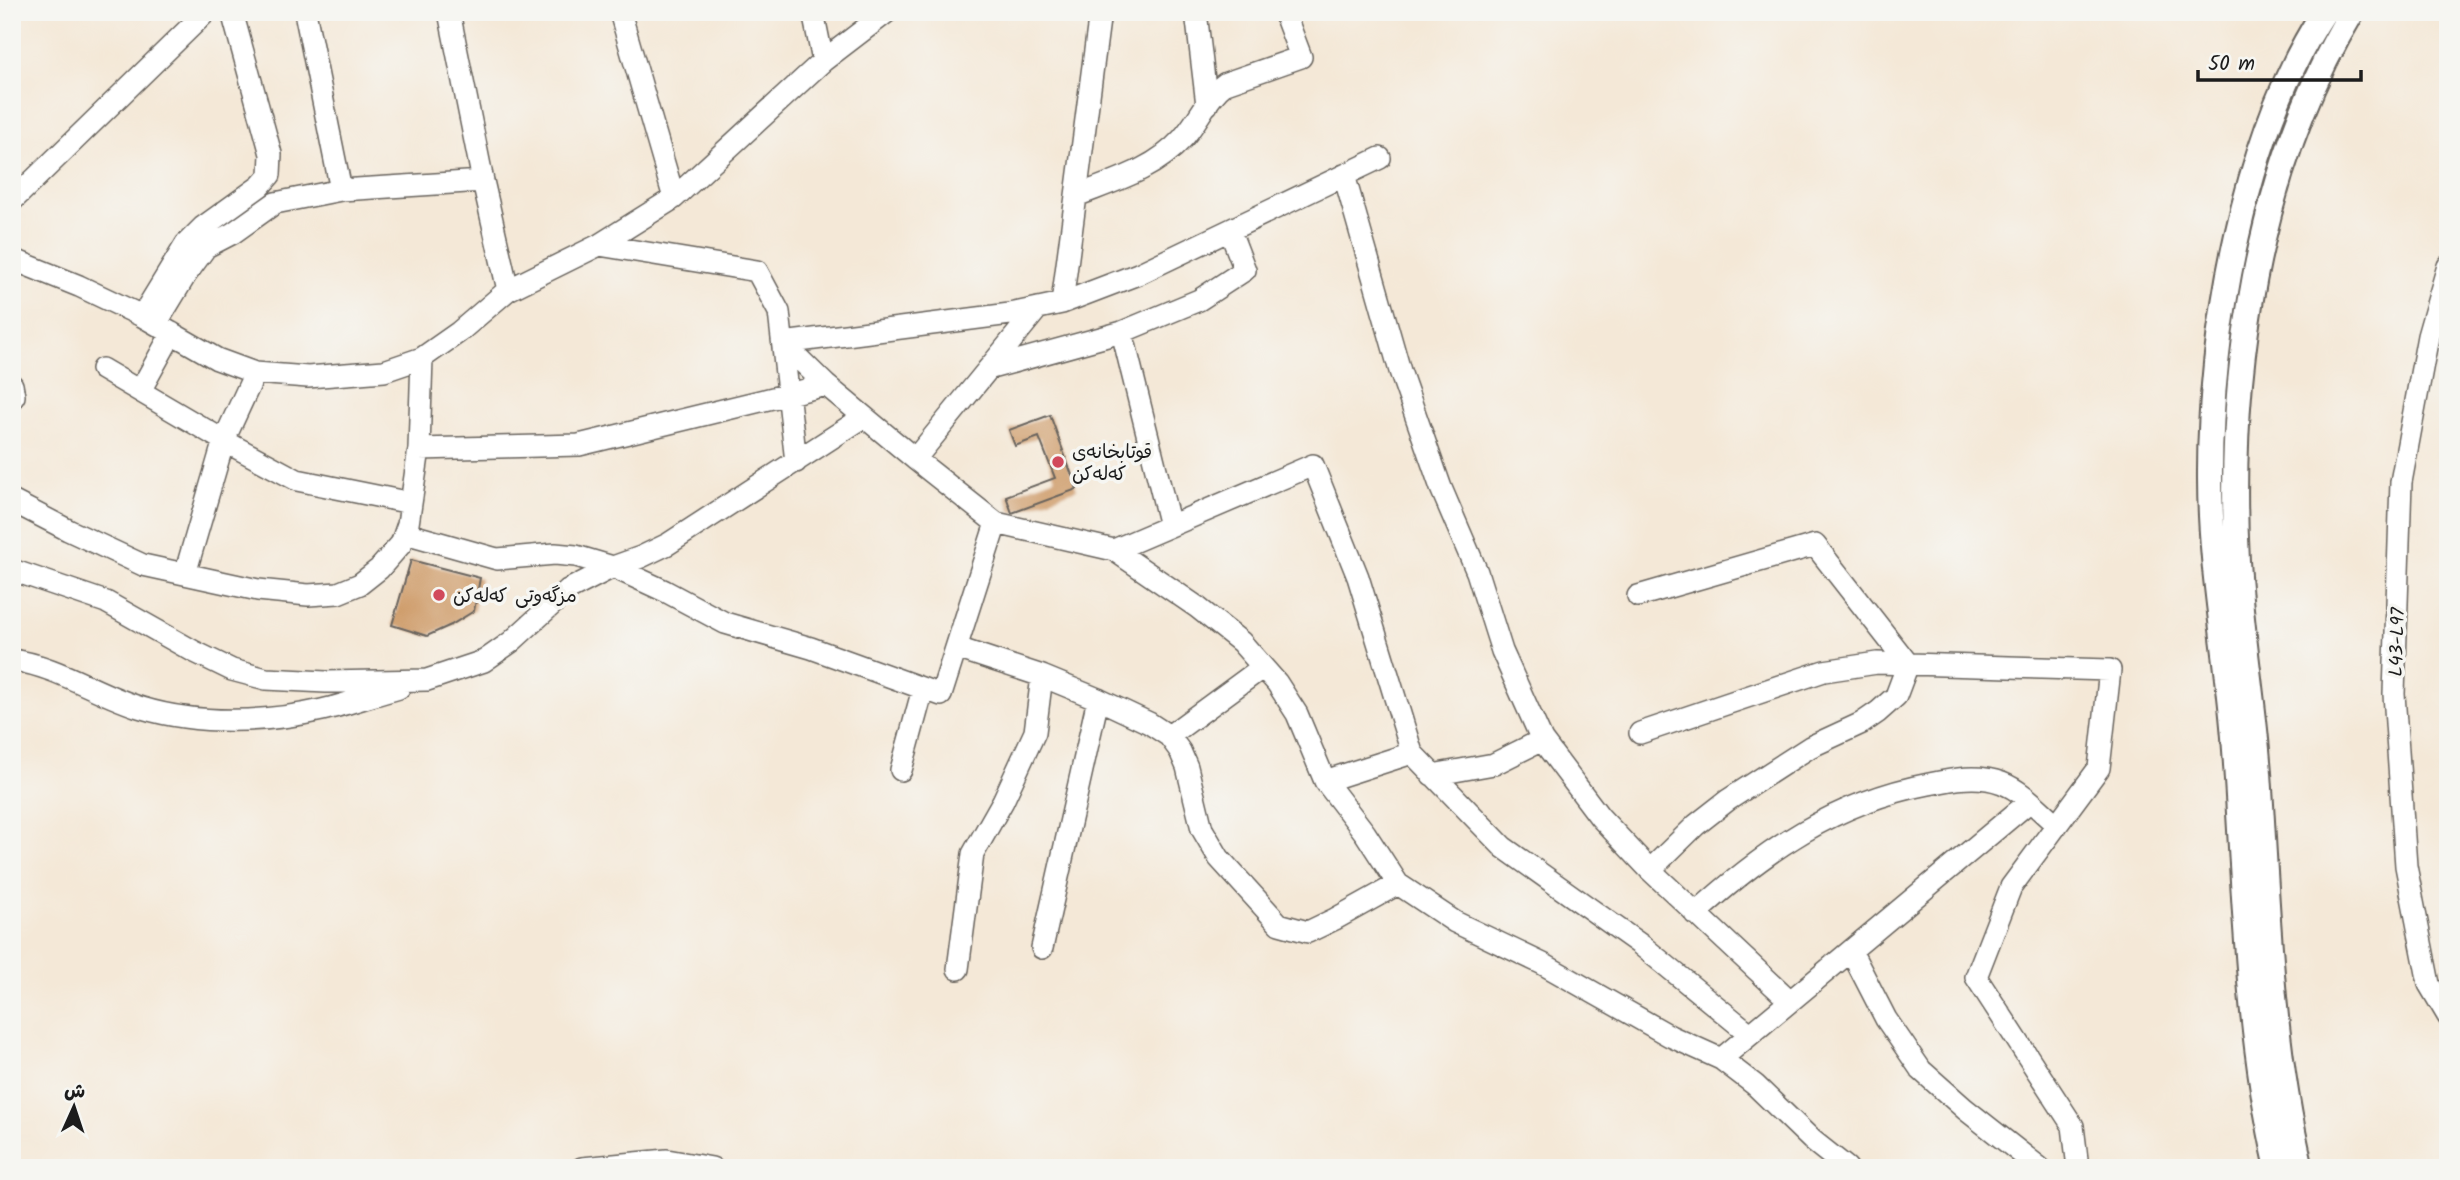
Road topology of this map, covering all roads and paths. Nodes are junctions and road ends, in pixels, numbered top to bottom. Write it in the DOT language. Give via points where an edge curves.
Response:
graph roads {
  1 [pos="205,12"];
  2 [pos="232,12"];
  3 [pos="305,12"];
  4 [pos="449,12"];
  5 [pos="620,12"];
  6 [pos="813,12"];
  7 [pos="887,12"];
  8 [pos="1100,12"];
  9 [pos="1196,12"];
  10 [pos="1284,12"];
  11 [pos="2324,12"];
  12 [pos="2351,12"];
  13 [pos="823,61"];
  14 [pos="1207,105"];
  15 [pos="1380,158"];
  16 [pos="1344,175"];
  17 [pos="483,181"];
  18 [pos="341,191"];
  19 [pos="1076,196"];
  20 [pos="674,198"];
  21 [pos="12,201"];
  22 [pos="1230,231"];
  23 [pos="599,245"];
  24 [pos="12,259"];
  25 [pos="2448,266"];
  26 [pos="508,290"];
  27 [pos="1062,303"];
  28 [pos="1038,308"];
  29 [pos="157,324"];
  30 [pos="1122,332"];
  31 [pos="783,342"];
  32 [pos="422,358"];
  33 [pos="102,369"];
  34 [pos="988,369"];
  35 [pos="255,373"];
  36 [pos="12,385"];
  37 [pos="826,385"];
  38 [pos="140,391"];
  39 [pos="789,394"];
  40 [pos="12,399"];
  41 [pos="864,417"];
  42 [pos="224,440"];
  43 [pos="419,449"];
  44 [pos="915,459"];
  45 [pos="796,462"];
  46 [pos="12,501"];
  47 [pos="411,503"];
  48 [pos="996,523"];
  49 [pos="1170,526"];
  50 [pos="405,533"];
  51 [pos="1114,550"];
  52 [pos="613,567"];
  53 [pos="12,569"];
  54 [pos="185,574"];
  55 [pos="1637,596"];
  56 [pos="957,648"];
  57 [pos="12,660"];
  58 [pos="1908,664"];
  59 [pos="1263,667"];
  60 [pos="1042,676"];
  61 [pos="427,680"];
  62 [pos="923,689"];
  63 [pos="1098,699"];
  64 [pos="1640,733"];
  65 [pos="1169,736"];
  66 [pos="1542,740"];
  67 [pos="1412,752"];
  68 [pos="901,770"];
  69 [pos="1432,775"];
  70 [pos="1325,781"];
  71 [pos="2029,802"];
  72 [pos="2057,825"];
  73 [pos="1650,870"];
  74 [pos="1398,884"];
  75 [pos="1695,914"];
  76 [pos="1042,948"];
  77 [pos="2259,950"];
  78 [pos="1851,951"];
  79 [pos="958,969"];
  80 [pos="1790,1002"];
  81 [pos="2448,1016"];
  82 [pos="1750,1034"];
  83 [pos="1721,1059"];
  84 [pos="666,1164"];
  85 [pos="582,1168"];
  86 [pos="712,1168"];
  87 [pos="1847,1168"];
  88 [pos="2040,1168"];
  89 [pos="2078,1168"];
  90 [pos="2278,1168"];
  91 [pos="2301,1168"];
  1 -- 21 [label="street"];
  2 -- 29 [label="street" via="271,154 271,174 186,244"];
  3 -- 18 [label="street"];
  4 -- 17 [label="street"];
  5 -- 20 [label="street"];
  6 -- 13 [label="street"];
  7 -- 13 [label="street"];
  8 -- 19 [label="street"];
  9 -- 14 [label="street"];
  10 -- 14 [label="street" via="1301,57 1226,83"];
  11 -- 77 [label="street" via="2283,88 2261,148 2231,269 2215,382 2211,507"];
  12 -- 77 [label="street" via="2311,88 2279,180 2258,268 2238,411 2237,559 2256,731"];
  13 -- 20 [label="street"];
  14 -- 19 [label="street" via="1165,156"];
  15 -- 16 [label="street"];
  16 -- 22 [label="street"];
  16 -- 66 [label="street" via="1399,371 1502,651"];
  17 -- 18 [label="street"];
  17 -- 26 [label="street"];
  18 -- 29 [label="street" via="275,203 206,247"];
  19 -- 27 [label="street"];
  20 -- 23 [label="street"];
  22 -- 27 [label="street"];
  22 -- 30 [label="street" via="1245,270 1199,300"];
  23 -- 26 [label="street"];
  23 -- 31 [label="street" via="757,271 779,312"];
  24 -- 29 [label="street"];
  25 -- 81 [label="street, L43-L97" via="2428,336 2401,482 2394,694 2406,866 2429,984"];
  26 -- 32 [label="street"];
  27 -- 28 [label="street"];
  28 -- 31 [label="street"];
  28 -- 34 [label="street"];
  29 -- 35 [label="street" via="217,359"];
  29 -- 38 [label="street"];
  30 -- 34 [label="street"];
  30 -- 49 [label="street"];
  31 -- 37 [label="street"];
  31 -- 39 [label="street"];
  32 -- 35 [label="street" via="384,371 308,377"];
  32 -- 43 [label="street"];
  33 -- 38 [label="street"];
  34 -- 44 [label="street"];
  35 -- 42 [label="street"];
  36 -- 40 [label="street"];
  37 -- 39 [label="street"];
  37 -- 41 [label="street"];
  38 -- 42 [label="street"];
  39 -- 43 [label="street" via="579,445"];
  39 -- 45 [label="street"];
  41 -- 44 [label="street"];
  41 -- 45 [label="street"];
  42 -- 47 [label="street" via="297,480"];
  42 -- 54 [label="street"];
  43 -- 47 [label="street"];
  44 -- 48 [label="street"];
  45 -- 52 [label="street" via="668,544"];
  46 -- 54 [label="street" via="143,565"];
  47 -- 50 [label="street"];
  48 -- 51 [label="street"];
  48 -- 56 [label="street"];
  49 -- 51 [label="street"];
  49 -- 67 [label="street" via="1313,465 1358,577"];
  50 -- 52 [label="street" via="496,559 555,554"];
  50 -- 54 [label="street" via="379,569 338,593 258,590"];
  51 -- 59 [label="street" via="1206,614"];
  52 -- 61 [label="street" via="568,590 484,661"];
  52 -- 62 [label="street" via="725,623"];
  53 -- 61 [label="street" via="106,602 203,656 266,680"];
  55 -- 58 [label="street" via="1815,545"];
  56 -- 60 [label="street"];
  56 -- 62 [label="street" via="941,695"];
  57 -- 61 [label="street" via="44,668 143,709 214,719 321,710"];
  58 -- 64 [label="street" via="1852,665 1824,671"];
  58 -- 72 [label="street" via="2110,670 2099,768"];
  58 -- 73 [label="street" via="1896,696 1878,712 1789,759 1728,800"];
  59 -- 65 [label="street"];
  59 -- 70 [label="street" via="1297,714"];
  60 -- 63 [label="street"];
  60 -- 79 [label="street" via="1035,732 973,854"];
  62 -- 68 [label="street"];
  63 -- 65 [label="street"];
  63 -- 76 [label="street"];
  65 -- 74 [label="street" via="1184,759 1202,829 1219,858 1279,924 1308,932"];
  66 -- 69 [label="street" via="1494,764"];
  66 -- 73 [label="street" via="1600,817"];
  67 -- 69 [label="street"];
  67 -- 70 [label="street"];
  69 -- 82 [label="street" via="1503,847 1641,945"];
  70 -- 74 [label="street"];
  71 -- 72 [label="street"];
  71 -- 75 [label="street" via="2015,790 1982,778 1955,779 1873,797 1821,820 1753,863"];
  71 -- 78 [label="street"];
  72 -- 89 [label="street" via="2011,887 1976,977 2073,1126"];
  73 -- 75 [label="street"];
  74 -- 83 [label="street" via="1455,922"];
  75 -- 80 [label="street"];
  77 -- 90 [label="street" via="2254,1035"];
  77 -- 91 [label="street"];
  78 -- 80 [label="street"];
  78 -- 88 [label="street" via="1886,1019 1921,1070"];
  80 -- 82 [label="street"];
  82 -- 83 [label="street"];
  83 -- 87 [label="street"];
  84 -- 85 [label="street"];
  84 -- 86 [label="street"];
}
